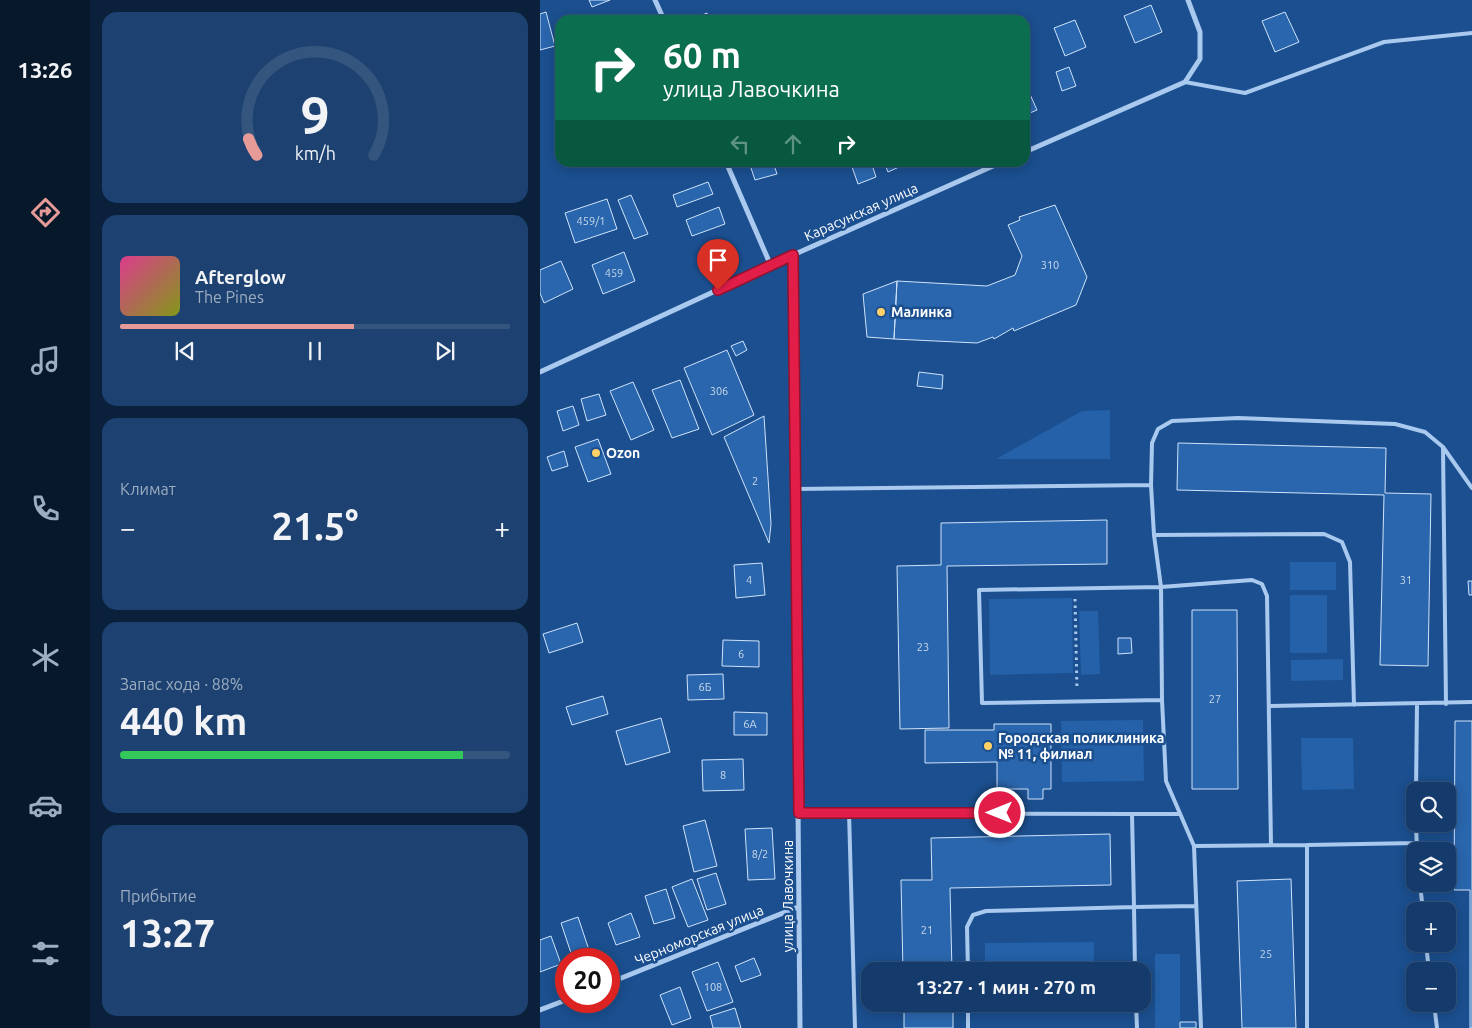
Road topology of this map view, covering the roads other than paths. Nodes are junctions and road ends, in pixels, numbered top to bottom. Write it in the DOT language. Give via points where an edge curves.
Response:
graph roads {
  1 [pos="655,0"];
  2 [pos="1188,0"];
  3 [pos="662,15"];
  4 [pos="1472,34"];
  5 [pos="1185,82"];
  6 [pos="1030,150"];
  7 [pos="728,167"];
  8 [pos="991,167"];
  9 [pos="793,255"];
  10 [pos="772,266"];
  11 [pos="540,372"];
  12 [pos="1443,447"];
  13 [pos="1151,485"];
  14 [pos="794,488"];
  15 [pos="1472,488"];
  16 [pos="1154,535"];
  17 [pos="1161,587"];
  18 [pos="1162,700"];
  19 [pos="1472,702"];
  20 [pos="1417,704"];
  21 [pos="1446,704"];
  22 [pos="1354,705"];
  23 [pos="1269,706"];
  24 [pos="1416,782"];
  25 [pos="849,812"];
  26 [pos="799,813"];
  27 [pos="1132,814"];
  28 [pos="1180,814"];
  29 [pos="1406,843"];
  30 [pos="1271,845"];
  31 [pos="1307,845"];
  32 [pos="1194,846"];
  33 [pos="1196,906"];
  34 [pos="798,907"];
  35 [pos="1134,907"];
  36 [pos="968,962"];
  37 [pos="1135,962"];
  38 [pos="620,979"];
  39 [pos="555,1004"];
  40 [pos="540,1010"];
  41 [pos="968,1012"];
  42 [pos="1136,1012"];
  43 [pos="1435,1012"];
  44 [pos="800,1028"];
  45 [pos="855,1028"];
  46 [pos="968,1028"];
  47 [pos="1137,1028"];
  48 [pos="1201,1028"];
  49 [pos="1308,1028"];
  50 [pos="1437,1028"];
  1 -- 3 [label="street"];
  2 -- 5 [label="street" via="1200,32 1200,59"];
  4 -- 5 [label="lane" via="1384,42 1245,93"];
  5 -- 6 [label="street"];
  7 -- 10 [label="street"];
  8 -- 9 [label="street, Карасунская улица"];
  9 -- 10 [label="street, Карасунская улица"];
  9 -- 14 [label="street, улица Лавочкина"];
  10 -- 11 [label="street, Карасунская улица"];
  12 -- 13 [label="lane" via="1425,432 1395,424 1238,418 1172,421 1158,428 1152,443"];
  12 -- 15 [label="lane"];
  12 -- 21 [label="lane"];
  13 -- 14 [label="lane"];
  13 -- 16 [label="lane"];
  14 -- 26 [label="street, улица Лавочкина"];
  16 -- 17 [label="lane"];
  16 -- 22 [label="lane" via="1324,534 1342,542 1350,562"];
  17 -- 18 [label="lane"];
  17 -- 18 [label="lane" via="979,590 982,703"];
  17 -- 23 [label="lane" via="1252,580 1262,584 1267,596"];
  18 -- 28 [label="lane" via="1166,781"];
  19 -- 21 [label="lane"];
  20 -- 21 [label="lane"];
  20 -- 22 [label="lane"];
  20 -- 24 [label="lane"];
  22 -- 23 [label="lane"];
  23 -- 30 [label="lane"];
  25 -- 26 [label="lane"];
  25 -- 27 [label="lane"];
  25 -- 45 [label="lane"];
  26 -- 34 [label="street, улица Лавочкина"];
  27 -- 28 [label="lane"];
  27 -- 35 [label="lane"];
  28 -- 32 [label="lane"];
  29 -- 31 [label="lane"];
  30 -- 31 [label="lane"];
  30 -- 32 [label="lane"];
  31 -- 49 [label="lane"];
  32 -- 33 [label="lane"];
  33 -- 35 [label="lane"];
  33 -- 48 [label="lane"];
  34 -- 38 [label="street, Черноморская улица"];
  34 -- 44 [label="street, улица Лавочкина"];
  35 -- 36 [label="lane" via="986,911 972,915 968,927"];
  35 -- 37 [label="lane"];
  39 -- 40 [label="street"];
  41 -- 46 [label="lane"];
  42 -- 47 [label="lane"];
  43 -- 50 [label="lane"];
}
